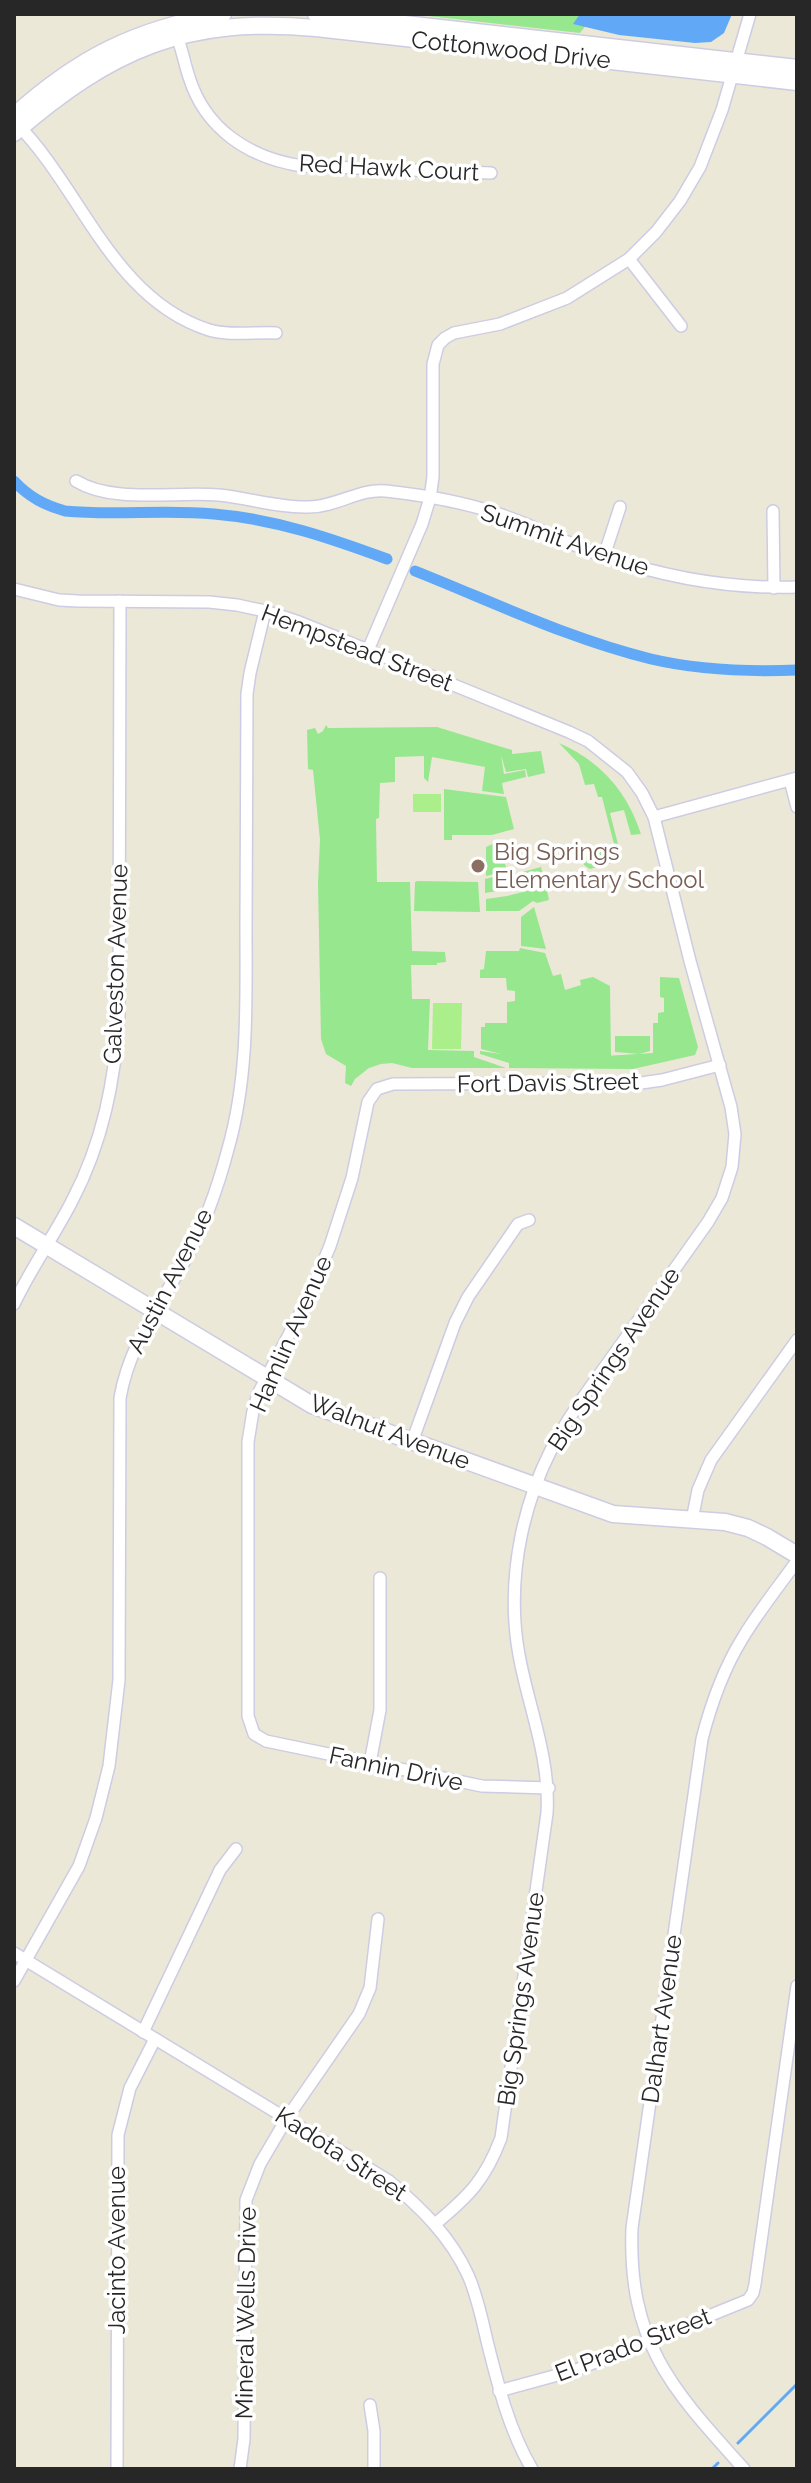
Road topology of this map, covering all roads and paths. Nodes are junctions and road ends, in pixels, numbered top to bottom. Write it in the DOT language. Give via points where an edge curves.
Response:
graph roads {
  1 [pos="223,14"];
  2 [pos="316,14"];
  3 [pos="750,14"];
  4 [pos="175,31"];
  5 [pos="735,68"];
  6 [pos="797,68"];
  7 [pos="797,82"];
  8 [pos="16,125"];
  9 [pos="491,173"];
  10 [pos="629,259"];
  11 [pos="681,326"];
  12 [pos="276,333"];
  13 [pos="76,481"];
  14 [pos="430,498"];
  15 [pos="620,507"];
  16 [pos="773,511"];
  17 [pos="604,556"];
  18 [pos="797,587"];
  19 [pos="774,588"];
  20 [pos="14,589"];
  21 [pos="120,601"];
  22 [pos="265,611"];
  23 [pos="368,650"];
  24 [pos="794,779"];
  25 [pos="797,807"];
  26 [pos="654,817"];
  27 [pos="720,1065"];
  28 [pos="375,1091"];
  29 [pos="529,1220"];
  30 [pos="14,1226"];
  31 [pos="45,1245"];
  32 [pos="14,1304"];
  33 [pos="155,1311"];
  34 [pos="797,1340"];
  35 [pos="266,1379"];
  36 [pos="412,1442"];
  37 [pos="535,1487"];
  38 [pos="692,1520"];
  39 [pos="797,1558"];
  40 [pos="380,1578"];
  41 [pos="251,1727"];
  42 [pos="370,1763"];
  43 [pos="549,1788"];
  44 [pos="236,1849"];
  45 [pos="378,1919"];
  46 [pos="14,1953"];
  47 [pos="26,1961"];
  48 [pos="14,1981"];
  49 [pos="797,1986"];
  50 [pos="143,2032"];
  51 [pos="155,2039"];
  52 [pos="287,2118"];
  53 [pos="435,2224"];
  54 [pos="649,2341"];
  55 [pos="499,2391"];
  56 [pos="370,2405"];
  57 [pos="117,2469"];
  58 [pos="240,2469"];
  59 [pos="374,2469"];
  60 [pos="532,2469"];
  61 [pos="744,2469"];
  1 -- 4 [label="street, Cottonwood Drive"];
  2 -- 5 [label="street, Cottonwood Drive"];
  3 -- 5 [label="street"];
  4 -- 5 [label="street, Cottonwood Drive" via="277,25"];
  4 -- 8 [label="street, Cottonwood Drive" via="100,68"];
  4 -- 9 [label="street, Red Hawk Court" via="198,100 213,121 228,137 266,158 302,166"];
  5 -- 6 [label="street, Cottonwood Drive"];
  5 -- 7 [label="street, Cottonwood Drive"];
  5 -- 10 [label="street" via="700,167 680,201"];
  8 -- 12 [label="street" via="46,156 113,257 154,301 207,329"];
  10 -- 11 [label="street"];
  10 -- 14 [label="street" via="534,313 454,333 438,345 433,364"];
  13 -- 14 [label="street, Summit Avenue" via="99,492 218,495 291,507 330,505 378,490"];
  14 -- 17 [label="street, Summit Avenue" via="498,514"];
  14 -- 23 [label="street"];
  15 -- 17 [label="street"];
  16 -- 19 [label="street"];
  17 -- 19 [label="street, Summit Avenue" via="691,580"];
  18 -- 19 [label="street, Summit Avenue"];
  20 -- 21 [label="street, Hempstead Street" via="59,600"];
  21 -- 22 [label="street, Hempstead Street" via="209,602"];
  21 -- 31 [label="street, Galveston Avenue" via="117,1056 93,1156"];
  22 -- 23 [label="street, Hempstead Street"];
  22 -- 33 [label="street, Austin Avenue" via="247,694 246,1024 240,1092 210,1204"];
  23 -- 26 [label="street, Hempstead Street" via="588,741 627,772"];
  24 -- 25 [label="street"];
  24 -- 26 [label="street"];
  26 -- 27 [label="street, Big Springs Avenue"];
  27 -- 28 [label="street, Fort Davis Street" via="641,1083 393,1084"];
  27 -- 37 [label="street, Big Springs Avenue" via="735,1134 722,1198 571,1415"];
  28 -- 35 [label="street, Hamlin Avenue" via="330,1246"];
  29 -- 36 [label="street" via="518,1224 468,1297"];
  30 -- 31 [label="street, Walnut Avenue"];
  31 -- 32 [label="street, Galveston Avenue"];
  31 -- 33 [label="street, Walnut Avenue"];
  33 -- 35 [label="street, Walnut Avenue"];
  33 -- 47 [label="street, Austin Avenue" via="130,1355 120,1398 119,1680 109,1766 79,1866"];
  34 -- 38 [label="street" via="711,1460"];
  35 -- 36 [label="street, Walnut Avenue" via="312,1405"];
  35 -- 41 [label="street, Hamlin Avenue" via="248,1442"];
  36 -- 37 [label="street, Walnut Avenue"];
  37 -- 38 [label="street, Walnut Avenue" via="613,1514"];
  37 -- 43 [label="street, Big Springs Avenue" via="518,1553 515,1619 521,1672"];
  38 -- 39 [label="street, Walnut Avenue" via="748,1528"];
  39 -- 54 [label="street, Dalhart Avenue" via="736,1649 702,1739 632,2228 634,2282"];
  40 -- 42 [label="street" via="380,1710"];
  41 -- 42 [label="street, Fannin Drive" via="266,1741"];
  42 -- 43 [label="street, Fannin Drive" via="482,1786"];
  43 -- 53 [label="street, Big Springs Avenue" via="501,2138 478,2185"];
  44 -- 50 [label="street" via="220,1870"];
  45 -- 52 [label="street, Mineral Wells Drive" via="370,1988 359,2014"];
  46 -- 47 [label="street, Kadota Street"];
  47 -- 48 [label="street, Austin Avenue"];
  47 -- 50 [label="street, Kadota Street"];
  49 -- 54 [label="street, El Prado Street" via="755,2284 740,2305"];
  50 -- 51 [label="street, Kadota Street"];
  51 -- 52 [label="street, Kadota Street"];
  51 -- 57 [label="street, Jacinto Avenue" via="130,2088 118,2135"];
  52 -- 53 [label="street, Kadota Street" via="389,2181"];
  52 -- 58 [label="street, Mineral Wells Drive" via="246,2200"];
  53 -- 55 [label="street, Kadota Street" via="469,2278"];
  54 -- 55 [label="street, El Prado Street" via="576,2370"];
  54 -- 61 [label="street, Dalhart Avenue" via="684,2401"];
  55 -- 60 [label="street, Kadota Street"];
  56 -- 59 [label="street"];
}
